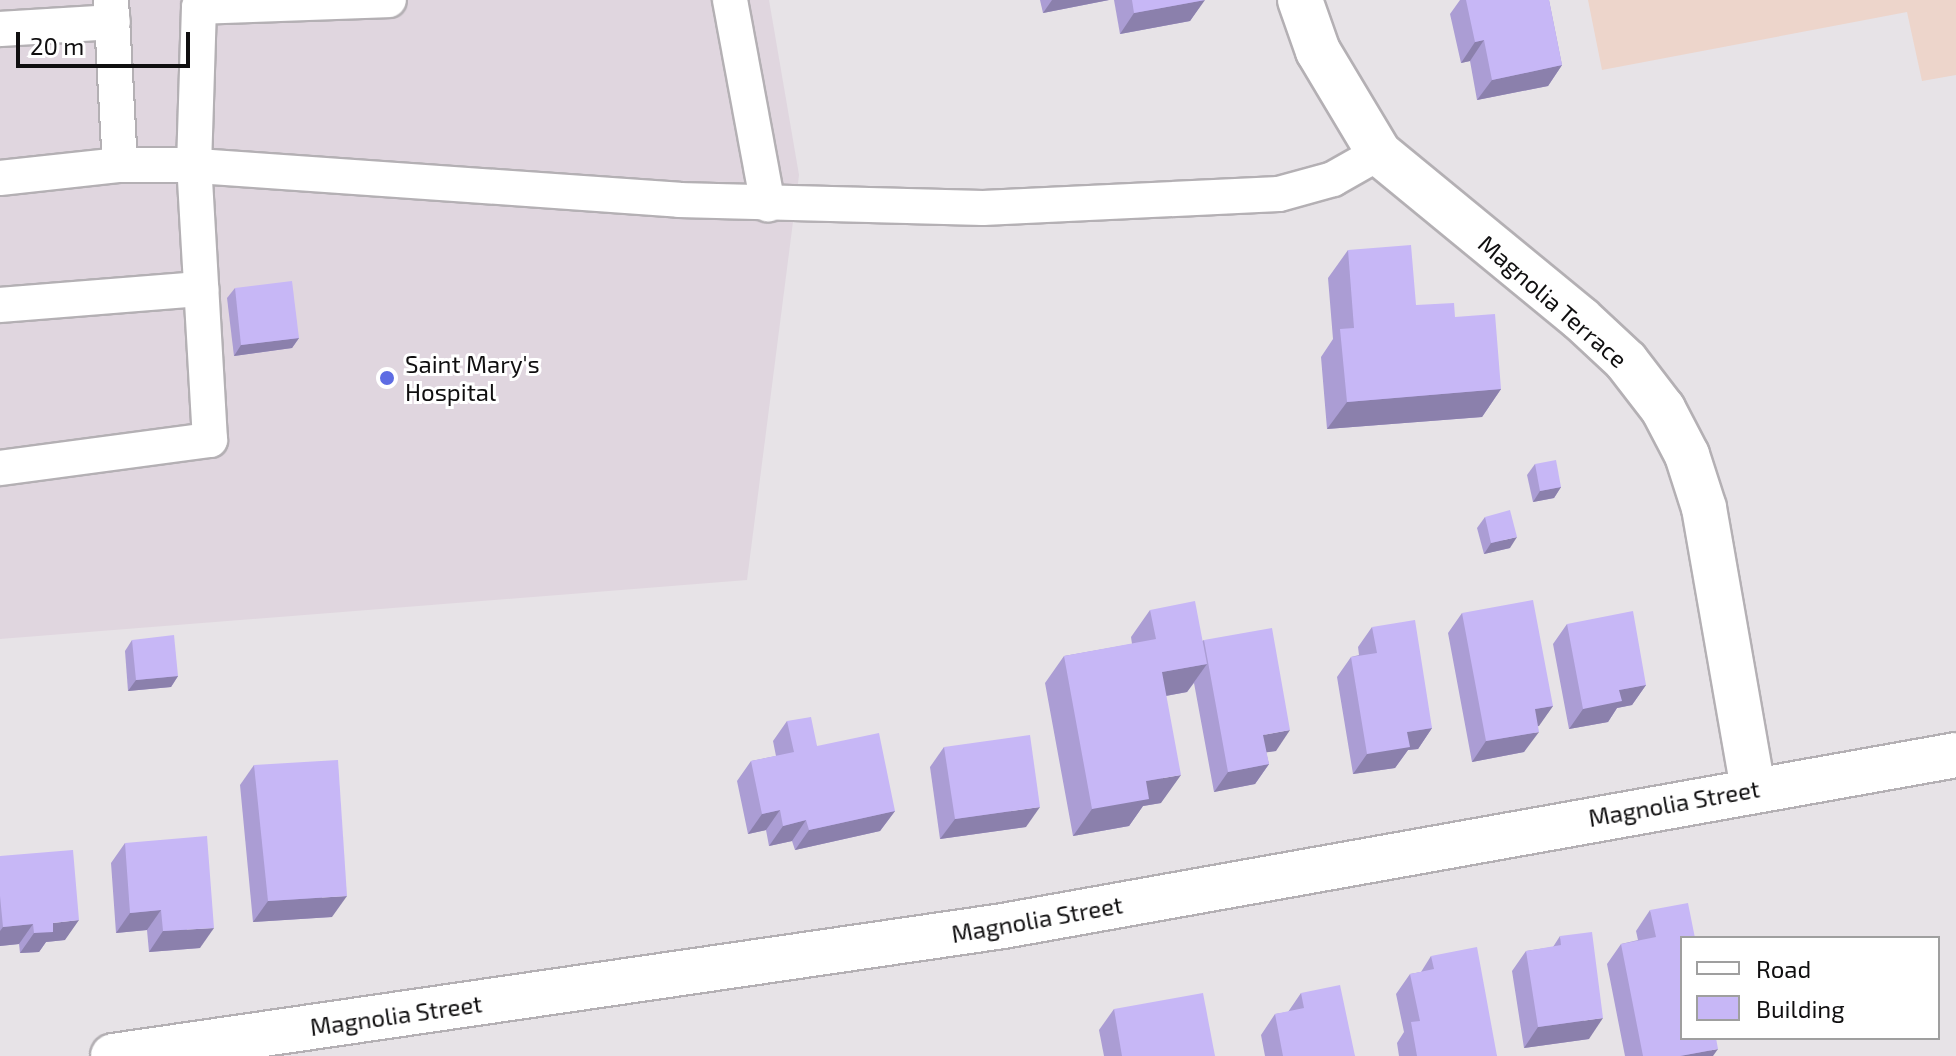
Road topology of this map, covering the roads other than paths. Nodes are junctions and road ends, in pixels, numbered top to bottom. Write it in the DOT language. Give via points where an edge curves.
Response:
graph roads {
  1 [pos="389,0"];
  2 [pos="730,0"];
  3 [pos="1300,0"];
  4 [pos="112,11"];
  5 [pos="0,29"];
  6 [pos="1379,153"];
  7 [pos="120,165"];
  8 [pos="194,166"];
  9 [pos="0,178"];
  10 [pos="768,205"];
  11 [pos="201,289"];
  12 [pos="0,305"];
  13 [pos="0,468"];
  14 [pos="1956,755"];
  15 [pos="1753,788"];
  16 [pos="113,1056"];
  1 -- 8 [label="lane" via="199,7"];
  2 -- 10 [label="lane"];
  3 -- 6 [label="street, Magnolia Terrace" via="1318,51"];
  4 -- 5 [label="lane"];
  4 -- 7 [label="lane"];
  6 -- 10 [label="lane" via="1333,179 1279,194 1220,200 983,208"];
  6 -- 15 [label="street, Magnolia Terrace" via="1581,319 1626,361 1663,409 1687,455 1704,508"];
  7 -- 8 [label="lane"];
  7 -- 9 [label="lane"];
  8 -- 10 [label="lane"];
  8 -- 11 [label="lane"];
  11 -- 12 [label="lane"];
  11 -- 13 [label="lane" via="210,440"];
  14 -- 15 [label="street, Magnolia Street"];
  15 -- 16 [label="street, Magnolia Street" via="1003,926"];
}
